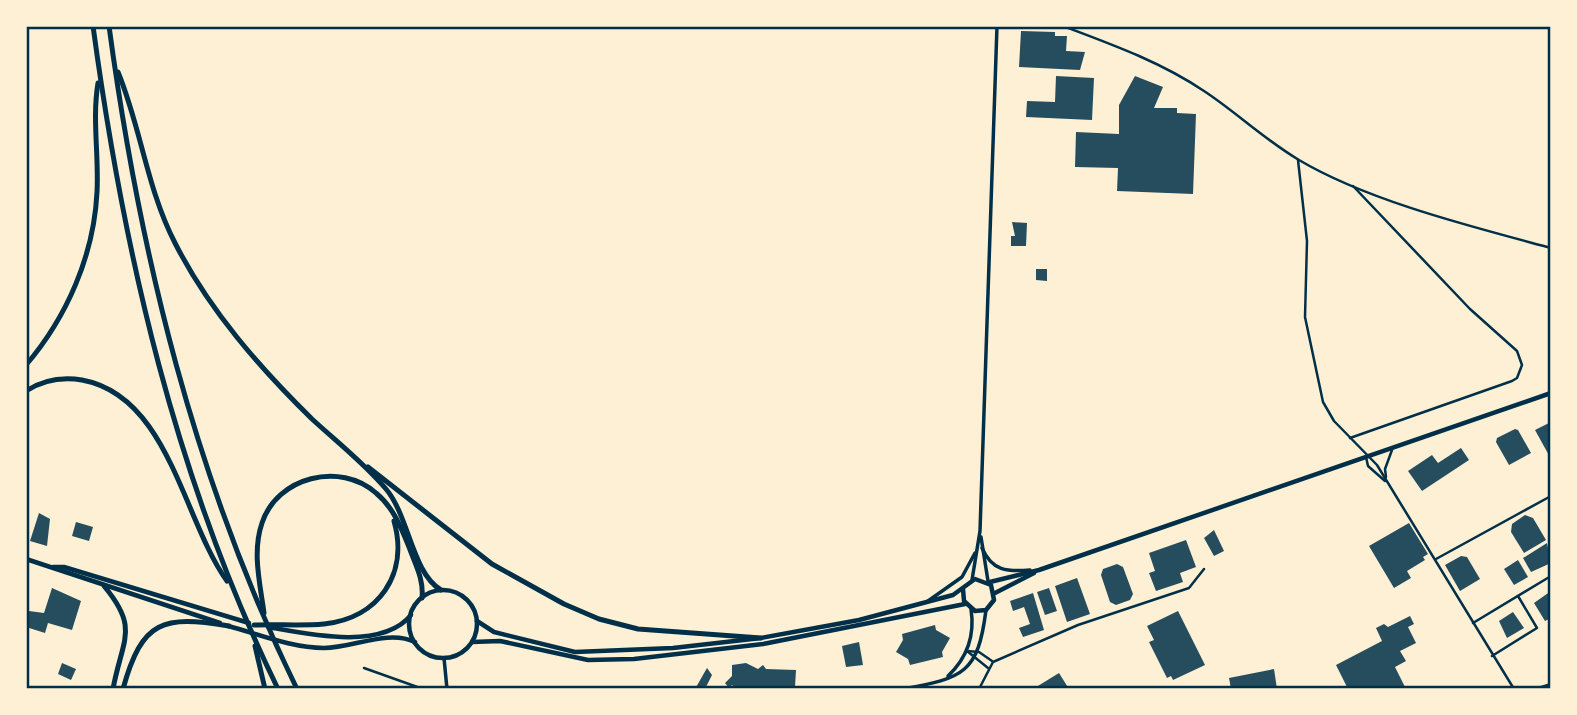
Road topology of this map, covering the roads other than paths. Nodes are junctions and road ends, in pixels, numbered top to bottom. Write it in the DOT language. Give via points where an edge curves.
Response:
graph roads {
  1 [pos="93,26"];
  2 [pos="109,26"];
  3 [pos="997,26"];
  4 [pos="1063,26"];
  5 [pos="114,63"];
  6 [pos="99,77"];
  7 [pos="1298,160"];
  8 [pos="1351,184"];
  9 [pos="1551,248"];
  10 [pos="26,365"];
  11 [pos="26,391"];
  12 [pos="1551,393"];
  13 [pos="1350,438"];
  14 [pos="1393,448"];
  15 [pos="1366,457"];
  16 [pos="362,464"];
  17 [pos="1388,483"];
  18 [pos="1551,496"];
  19 [pos="392,511"];
  20 [pos="980,531"];
  21 [pos="982,548"];
  22 [pos="976,551"];
  23 [pos="26,558"];
  24 [pos="1436,559"];
  25 [pos="52,567"];
  26 [pos="1203,569"];
  27 [pos="1039,570"];
  28 [pos="1551,576"];
  29 [pos="972,580"];
  30 [pos="988,582"];
  31 [pos="104,586"];
  32 [pos="232,587"];
  33 [pos="964,589"];
  34 [pos="441,590"];
  35 [pos="995,593"];
  36 [pos="1518,596"];
  37 [pos="422,598"];
  38 [pos="926,602"];
  39 [pos="965,604"];
  40 [pos="971,609"];
  41 [pos="986,610"];
  42 [pos="411,615"];
  43 [pos="477,621"];
  44 [pos="265,623"];
  45 [pos="1473,623"];
  46 [pos="254,625"];
  47 [pos="229,626"];
  48 [pos="253,636"];
  49 [pos="761,638"];
  50 [pos="415,642"];
  51 [pos="472,642"];
  52 [pos="967,651"];
  53 [pos="979,652"];
  54 [pos="1492,656"];
  55 [pos="444,657"];
  56 [pos="974,660"];
  57 [pos="993,662"];
  58 [pos="364,668"];
  59 [pos="988,668"];
  60 [pos="947,678"];
  61 [pos="1551,684"];
  62 [pos="113,689"];
  63 [pos="123,689"];
  64 [pos="265,689"];
  65 [pos="278,689"];
  66 [pos="297,689"];
  67 [pos="423,689"];
  68 [pos="447,689"];
  69 [pos="903,689"];
  70 [pos="979,689"];
  71 [pos="1514,689"];
  72 [pos="1535,689"];
  1 -- 6 [label="highway"];
  2 -- 5 [label="highway"];
  3 -- 20 [label="street"];
  4 -- 7 [label="street" via="1160,65 1223,103"];
  5 -- 16 [label="highway" via="129,98 158,204 197,281 259,363"];
  5 -- 44 [label="highway" via="152,277 172,356 194,432"];
  6 -- 10 [label="highway" via="95,102 97,193 87,253 60,316"];
  6 -- 32 [label="highway" via="136,281 156,361"];
  7 -- 8 [label="street"];
  7 -- 13 [label="street" via="1307,241 1309,343 1323,401"];
  8 -- 9 [label="street" via="1477,229"];
  8 -- 13 [label="street" via="1470,309 1517,351 1522,365 1512,381"];
  11 -- 32 [label="highway" via="50,380 69,378 105,388 133,407 166,456 213,561"];
  12 -- 14 [label="main road"];
  13 -- 15 [label="street"];
  14 -- 15 [label="main road"];
  14 -- 17 [label="street" via="1385,469"];
  15 -- 17 [label="street"];
  15 -- 17 [label="street" via="1368,466"];
  15 -- 27 [label="main road"];
  16 -- 34 [label="highway" via="391,496 427,578"];
  16 -- 49 [label="highway" via="492,564 564,604 638,629"];
  17 -- 24 [label="street"];
  18 -- 24 [label="street"];
  19 -- 37 [label="highway" via="420,575"];
  19 -- 44 [label="highway" via="377,494 352,479 323,476 295,484 276,499 262,521 257,559"];
  19 -- 46 [label="highway" via="397,566 389,589 375,604 350,618 326,624"];
  20 -- 21 [label="street"];
  20 -- 22 [label="street"];
  21 -- 27 [label="street" via="997,568"];
  21 -- 30 [label="street"];
  22 -- 29 [label="street"];
  22 -- 38 [label="street" via="962,577"];
  23 -- 25 [label="main road"];
  24 -- 45 [label="street"];
  25 -- 31 [label="main road"];
  25 -- 46 [label="main road"];
  26 -- 57 [label="street" via="1189,588 1079,625"];
  27 -- 30 [label="main road"];
  27 -- 35 [label="main road"];
  28 -- 36 [label="street"];
  29 -- 30 [label="main road"];
  29 -- 33 [label="main road"];
  30 -- 35 [label="main road"];
  31 -- 47 [label="main road"];
  31 -- 62 [label="highway" via="127,621"];
  32 -- 48 [label="highway"];
  33 -- 38 [label="main road"];
  33 -- 39 [label="main road"];
  34 -- 37 [label="main road"];
  34 -- 43 [label="main road" via="465,598"];
  35 -- 41 [label="main road"];
  36 -- 45 [label="street"];
  36 -- 54 [label="street" via="1537,628"];
  37 -- 42 [label="main road"];
  38 -- 49 [label="main road"];
  39 -- 40 [label="main road"];
  39 -- 51 [label="main road" via="763,644 634,659 587,660 500,641"];
  40 -- 41 [label="main road"];
  40 -- 52 [label="street"];
  41 -- 53 [label="street"];
  42 -- 46 [label="main road" via="393,629 334,638"];
  42 -- 50 [label="main road"];
  43 -- 49 [label="main road" via="501,634 588,653"];
  43 -- 51 [label="main road"];
  44 -- 66 [label="highway"];
  45 -- 54 [label="street"];
  47 -- 50 [label="main road" via="306,647 336,648 395,638"];
  47 -- 63 [label="highway" via="184,619 162,624 141,644"];
  48 -- 64 [label="highway"];
  48 -- 65 [label="highway"];
  50 -- 55 [label="main road" via="426,653"];
  51 -- 55 [label="main road"];
  52 -- 53 [label="street"];
  52 -- 56 [label="street"];
  52 -- 60 [label="street"];
  53 -- 56 [label="street"];
  53 -- 57 [label="street"];
  54 -- 71 [label="street"];
  55 -- 68 [label="street"];
  56 -- 59 [label="street"];
  56 -- 60 [label="street"];
  57 -- 59 [label="street"];
  58 -- 67 [label="street"];
  59 -- 70 [label="street"];
  60 -- 69 [label="street"];
  61 -- 72 [label="street"];
}
